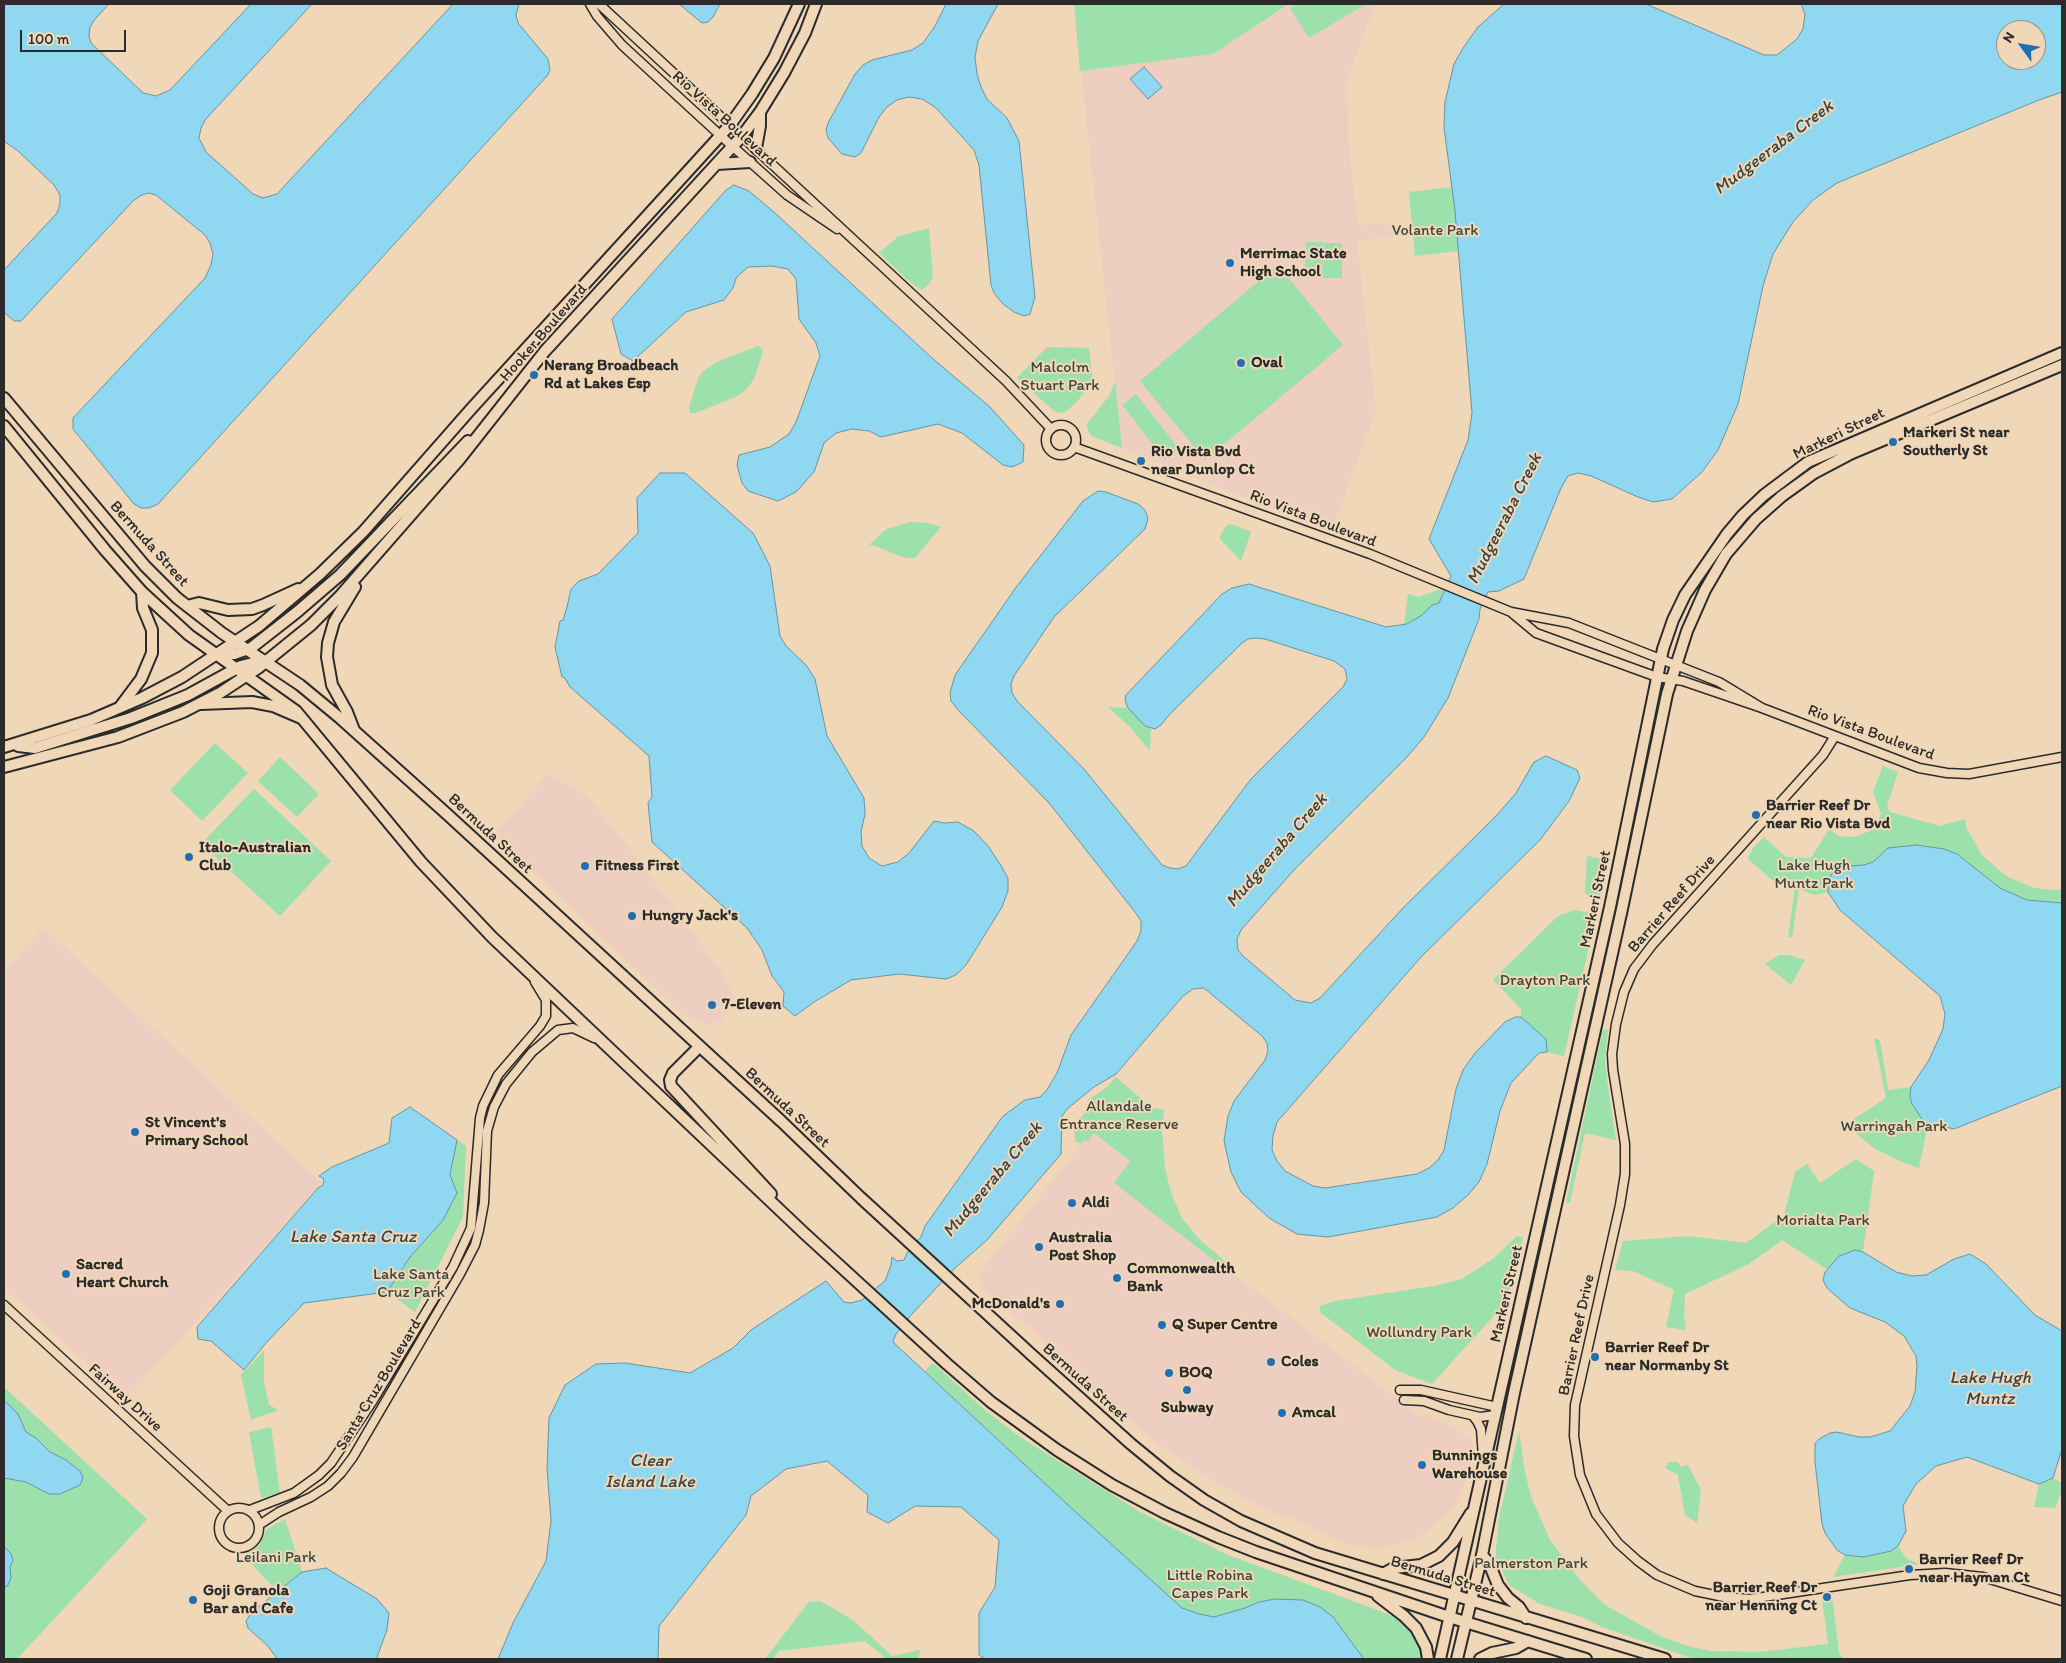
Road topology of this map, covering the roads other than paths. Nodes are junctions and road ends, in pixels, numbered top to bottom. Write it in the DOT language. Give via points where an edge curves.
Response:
graph roads {
  1 [pos="590,4"];
  2 [pos="599,4"];
  3 [pos="799,4"];
  4 [pos="816,4"];
  5 [pos="760,112"];
  6 [pos="730,125"];
  7 [pos="720,136"];
  8 [pos="742,136"];
  9 [pos="732,146"];
  10 [pos="756,148"];
  11 [pos="750,162"];
  12 [pos="717,164"];
  13 [pos="853,240"];
  14 [pos="560,311"];
  15 [pos="573,321"];
  16 [pos="2062,353"];
  17 [pos="2062,365"];
  18 [pos="4,398"];
  19 [pos="494,416"];
  20 [pos="4,426"];
  21 [pos="1051,429"];
  22 [pos="1074,447"];
  23 [pos="374,557"];
  24 [pos="313,582"];
  25 [pos="142,592"];
  26 [pos="187,606"];
  27 [pos="1511,612"];
  28 [pos="236,642"];
  29 [pos="248,649"];
  30 [pos="218,655"];
  31 [pos="1661,659"];
  32 [pos="266,661"];
  33 [pos="1676,664"];
  34 [pos="237,668"];
  35 [pos="247,675"];
  36 [pos="1657,677"];
  37 [pos="1671,680"];
  38 [pos="199,704"];
  39 [pos="119,708"];
  40 [pos="1762,708"];
  41 [pos="304,719"];
  42 [pos="354,732"];
  43 [pos="1835,736"];
  44 [pos="7,746"];
  45 [pos="2062,757"];
  46 [pos="4,767"];
  47 [pos="529,973"];
  48 [pos="550,1036"];
  49 [pos="606,1044"];
  50 [pos="699,1047"];
  51 [pos="515,1054"];
  52 [pos="488,1094"];
  53 [pos="498,1098"];
  54 [pos="804,1233"];
  55 [pos="4,1305"];
  56 [pos="1400,1390"];
  57 [pos="1453,1397"];
  58 [pos="1404,1400"];
  59 [pos="1510,1410"];
  60 [pos="1496,1411"];
  61 [pos="1462,1413"];
  62 [pos="1471,1415"];
  63 [pos="1484,1466"];
  64 [pos="250,1510"];
  65 [pos="1473,1510"];
  66 [pos="228,1511"];
  67 [pos="259,1525"];
  68 [pos="1482,1555"];
  69 [pos="1383,1574"];
  70 [pos="1374,1592"];
  71 [pos="1454,1596"];
  72 [pos="1471,1601"];
  73 [pos="2062,1601"];
  74 [pos="1449,1617"];
  75 [pos="1526,1618"];
  76 [pos="1466,1622"];
  77 [pos="1528,1641"];
  78 [pos="1428,1659"];
  79 [pos="1440,1659"];
  80 [pos="1457,1659"];
  81 [pos="1480,1659"];
  82 [pos="1586,1659"];
  83 [pos="1665,1659"];
  1 -- 7 [label="street, Rio Vista Boulevard" via="622,45"];
  2 -- 6 [label="street, Rio Vista Boulevard"];
  3 -- 6 [label="main road, Hooker Boulevard" via="774,58"];
  4 -- 5 [label="main road, Hooker Boulevard" via="795,54"];
  5 -- 8 [label="main road, Hooker Boulevard"];
  5 -- 10 [label="main road"];
  6 -- 7 [label="main road, Hooker Boulevard"];
  6 -- 8 [label="street, Rio Vista Boulevard"];
  7 -- 9 [label="street, Rio Vista Boulevard"];
  7 -- 14 [label="main road, Hooker Boulevard"];
  8 -- 9 [label="main road, Hooker Boulevard"];
  8 -- 10 [label="street, Rio Vista Boulevard"];
  9 -- 11 [label="street, Rio Vista Boulevard"];
  9 -- 12 [label="main road, Hooker Boulevard"];
  10 -- 13 [label="street, Rio Vista Boulevard"];
  11 -- 12 [label="main road"];
  11 -- 13 [label="street, Rio Vista Boulevard" via="787,195"];
  12 -- 15 [label="main road, Hooker Boulevard"];
  13 -- 21 [label="street, Rio Vista Boulevard" via="1006,381"];
  14 -- 15 [label="main road"];
  14 -- 24 [label="main road, Hooker Boulevard" via="368,526"];
  15 -- 19 [label="main road, Hooker Boulevard" via="531,367"];
  16 -- 31 [label="main road, Markeri Street" via="1808,462 1764,495 1727,534 1699,572 1673,620"];
  17 -- 33 [label="main road, Markeri Street" via="1850,454 1814,473 1782,496 1756,519 1726,554 1704,590"];
  18 -- 26 [label="main road, Bermuda Street" via="145,566"];
  19 -- 23 [label="main road, Hooker Boulevard"];
  19 -- 29 [label="main road" via="334,580 286,622"];
  20 -- 25 [label="main road"];
  21 -- 22 [label="street" via="1060,425 1070,428 1076,436"];
  21 -- 22 [label="street" via="1046,439 1050,450 1066,454"];
  22 -- 27 [label="street, Rio Vista Boulevard" via="1232,503"];
  23 -- 32 [label="main road, Hooker Boulevard" via="311,625"];
  23 -- 42 [label="main road" via="338,613 328,643 329,677"];
  24 -- 26 [label="main road" via="252,609 228,610 199,603"];
  24 -- 28 [label="main road, Hooker Boulevard"];
  25 -- 30 [label="main road"];
  25 -- 39 [label="main road" via="143,608 152,630 152,653 141,680"];
  26 -- 28 [label="main road, Bermuda Street"];
  27 -- 31 [label="street, Rio Vista Boulevard" via="1568,624"];
  27 -- 36 [label="street, Rio Vista Boulevard" via="1536,633"];
  28 -- 29 [label="main road, Bermuda Street"];
  28 -- 30 [label="main road, Hooker Boulevard"];
  29 -- 30 [label="main road"];
  29 -- 32 [label="main road, Bermuda Street"];
  30 -- 34 [label="main road"];
  30 -- 39 [label="main road, Hooker Boulevard"];
  31 -- 33 [label="street, Rio Vista Boulevard"];
  31 -- 36 [label="main road, Markeri Street"];
  32 -- 34 [label="main road"];
  32 -- 35 [label="main road, Hooker Boulevard"];
  32 -- 42 [label="main road, Bermuda Street" via="313,695"];
  33 -- 37 [label="main road, Markeri Street"];
  33 -- 40 [label="street, Rio Vista Boulevard" via="1719,682"];
  34 -- 35 [label="main road"];
  34 -- 44 [label="main road" via="188,695 132,718 35,748"];
  35 -- 38 [label="main road, Hooker Boulevard"];
  35 -- 41 [label="main road"];
  36 -- 37 [label="street, Rio Vista Boulevard"];
  36 -- 60 [label="main road, Markeri Street" via="1610,907"];
  37 -- 40 [label="street, Rio Vista Boulevard" via="1683,681"];
  37 -- 59 [label="main road, Markeri Street"];
  38 -- 41 [label="main road" via="252,702 273,706"];
  38 -- 46 [label="main road, Hooker Boulevard" via="118,737"];
  39 -- 44 [label="main road, Hooker Boulevard" via="62,730"];
  40 -- 43 [label="street, Rio Vista Boulevard"];
  41 -- 47 [label="main road" via="427,870"];
  42 -- 50 [label="main road, Bermuda Street"];
  43 -- 45 [label="street, Rio Vista Boulevard" via="1919,768 1947,773 1983,773"];
  43 -- 73 [label="street, Barrier Reef Drive" via="1823,755 1652,944 1634,969 1624,992 1612,1054 1625,1144 1625,1174 1575,1405 1574,1436 1580,1475 1596,1514 1618,1543 1657,1575 1694,1592 1750,1599 1946,1572 1983,1577"];
  47 -- 49 [label="main road"];
  47 -- 51 [label="street, Santa Cruz Boulevard" via="544,997 546,1014 540,1026"];
  48 -- 49 [label="street, Santa Cruz Boulevard" via="558,1030 572,1027"];
  48 -- 51 [label="street" via="552,1028 548,1025"];
  48 -- 53 [label="street, Santa Cruz Boulevard" via="518,1068"];
  49 -- 54 [label="main road"];
  50 -- 54 [label="main road" via="672,1073 673,1089"];
  50 -- 69 [label="main road, Bermuda Street" via="1130,1444 1185,1488 1280,1539"];
  51 -- 52 [label="street, Santa Cruz Boulevard"];
  52 -- 53 [label="street"];
  52 -- 64 [label="street, Santa Cruz Boulevard" via="480,1118 471,1228 453,1267 372,1402 331,1463 294,1493"];
  53 -- 67 [label="street, Santa Cruz Boulevard" via="487,1131 482,1216 475,1245 460,1274 341,1473 311,1498"];
  54 -- 70 [label="main road" via="990,1402 1082,1466 1192,1526 1256,1552"];
  55 -- 66 [label="street, Fairway Drive"];
  56 -- 57 [label="street" via="1417,1389"];
  57 -- 60 [label="street"];
  57 -- 61 [label="street"];
  58 -- 61 [label="street" via="1424,1401"];
  59 -- 60 [label="main road"];
  59 -- 68 [label="main road, Markeri Street"];
  60 -- 62 [label="street" via="1483,1417"];
  60 -- 63 [label="main road, Markeri Street"];
  61 -- 62 [label="street"];
  62 -- 63 [label="street" via="1478,1420 1481,1429"];
  63 -- 65 [label="main road, Markeri Street"];
  64 -- 66 [label="street"];
  64 -- 67 [label="street"];
  65 -- 69 [label="main road" via="1453,1542 1439,1556 1421,1565 1394,1568"];
  65 -- 71 [label="main road, Markeri Street"];
  66 -- 67 [label="street" via="220,1530 230,1545 241,1548 251,1543 258,1535"];
  68 -- 72 [label="main road, Markeri Street"];
  68 -- 75 [label="main road" via="1498,1585"];
  69 -- 71 [label="main road, Bermuda Street"];
  70 -- 74 [label="main road"];
  70 -- 78 [label="main road" via="1416,1628"];
  71 -- 72 [label="main road, Bermuda Street"];
  71 -- 74 [label="main road, Markeri Street"];
  72 -- 75 [label="main road, Bermuda Street"];
  72 -- 76 [label="main road, Markeri Street"];
  74 -- 76 [label="main road"];
  74 -- 79 [label="main road, Markeri Street"];
  75 -- 83 [label="main road, Bermuda Street"];
  76 -- 77 [label="main road"];
  76 -- 80 [label="main road, Markeri Street"];
  77 -- 81 [label="main road"];
  77 -- 82 [label="main road"];
}
